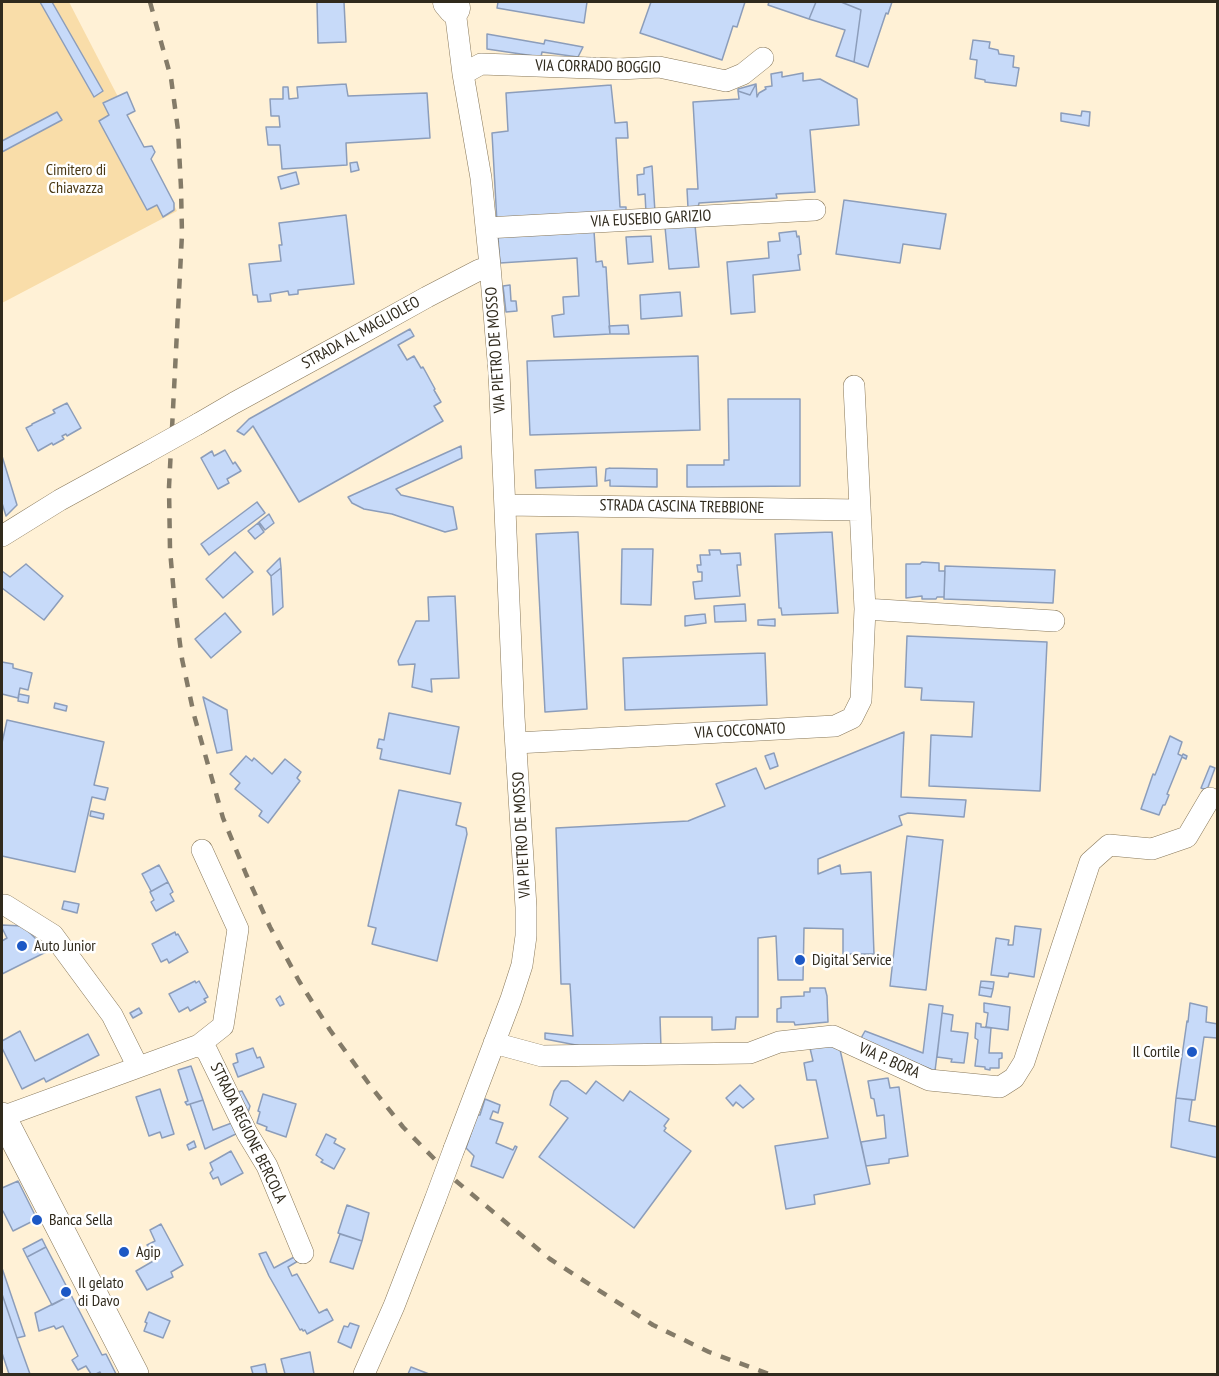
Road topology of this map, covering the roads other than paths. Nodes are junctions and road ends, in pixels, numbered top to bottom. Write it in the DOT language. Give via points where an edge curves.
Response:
graph roads {
  1 [pos="452,4"];
  2 [pos="763,58"];
  3 [pos="463,74"];
  4 [pos="815,210"];
  5 [pos="486,228"];
  6 [pos="490,266"];
  7 [pos="854,386"];
  8 [pos="505,505"];
  9 [pos="860,510"];
  10 [pos="2,536"];
  11 [pos="865,609"];
  12 [pos="1054,621"];
  13 [pos="516,743"];
  14 [pos="1210,798"];
  15 [pos="202,850"];
  16 [pos="2,904"];
  17 [pos="494,1043"];
  18 [pos="199,1045"];
  19 [pos="138,1067"];
  20 [pos="2,1117"];
  21 [pos="303,1253"];
  22 [pos="135,1374"];
  23 [pos="364,1374"];
  1 -- 3 [label="street"];
  2 -- 3 [label="street, VIA CORRADO BOGGIO" via="743,74 726,81 659,67 482,64"];
  3 -- 5 [label="street"];
  4 -- 5 [label="street, VIA EUSEBIO GARIZIO"];
  5 -- 6 [label="street"];
  6 -- 8 [label="street, VIA PIETRO DE MOSSO"];
  6 -- 10 [label="street, STRADA AL MAGLIOLEO, bridge" via="234,403"];
  7 -- 9 [label="street"];
  8 -- 9 [label="street, STRADA CASCINA TREBBIONE"];
  8 -- 13 [label="street, VIA PIETRO DE MOSSO"];
  9 -- 11 [label="street"];
  11 -- 12 [label="street"];
  11 -- 13 [label="street, VIA COCCONATO" via="861,700 852,718 835,726"];
  13 -- 17 [label="street, VIA PIETRO DE MOSSO" via="526,936 522,965"];
  14 -- 17 [label="street, VIA P. BORA" via="1187,837 1152,849 1109,845 1090,862 1024,1062 1014,1078 1000,1087 929,1080 833,1036 778,1042 750,1053 542,1056"];
  15 -- 18 [label="street" via="238,929 223,1026"];
  16 -- 19 [label="street" via="53,935 112,1015"];
  17 -- 23 [label="street, VIA PIETRO DE MOSSO, bridge" via="394,1306"];
  18 -- 19 [label="street, STRADA REGIONE BERCOLA"];
  18 -- 21 [label="street, STRADA REGIONE BERCOLA" via="207,1051 267,1166"];
  19 -- 20 [label="street, STRADA REGIONE BERCOLA"];
  20 -- 22 [label="main road"];
}
